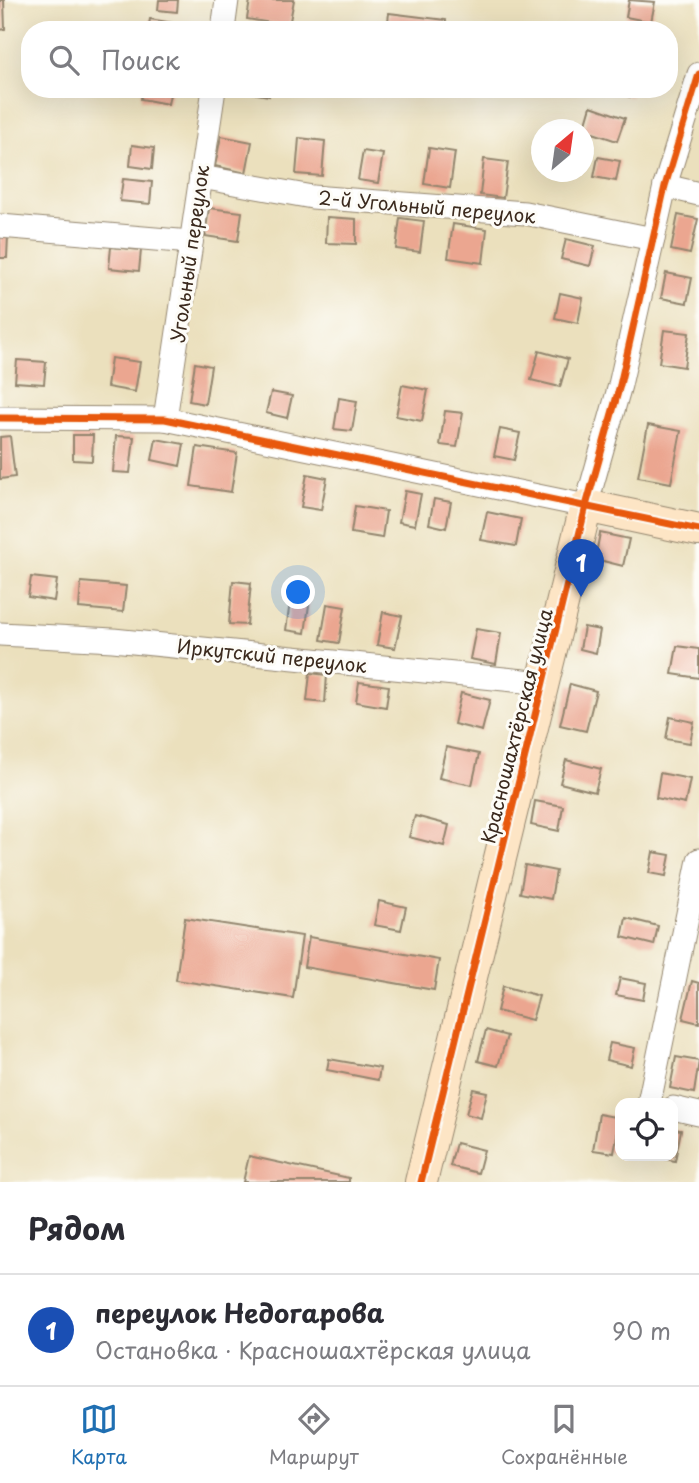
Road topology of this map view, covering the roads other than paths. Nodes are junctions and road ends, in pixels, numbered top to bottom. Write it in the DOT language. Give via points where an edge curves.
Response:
graph roads {
  1 [pos="227,0"];
  2 [pos="224,21"];
  3 [pos="699,74"];
  4 [pos="213,98"];
  5 [pos="201,177"];
  6 [pos="665,186"];
  7 [pos="699,194"];
  8 [pos="0,226"];
  9 [pos="653,239"];
  10 [pos="191,242"];
  11 [pos="0,418"];
  12 [pos="166,419"];
  13 [pos="586,506"];
  14 [pos="699,530"];
  15 [pos="0,634"];
  16 [pos="544,682"];
  17 [pos="699,860"];
  18 [pos="650,1098"];
  19 [pos="678,1109"];
  20 [pos="699,1114"];
  21 [pos="421,1182"];
  1 -- 2 [label="street"];
  3 -- 6 [label="street, Красношахтёрская улица"];
  4 -- 5 [label="street, Угольный переулок"];
  5 -- 9 [label="street, 2-й Угольный переулок" via="312,197 525,213"];
  5 -- 10 [label="street, Угольный переулок"];
  6 -- 7 [label="street"];
  6 -- 9 [label="street, Красношахтёрская улица"];
  8 -- 10 [label="street"];
  9 -- 13 [label="street, Красношахтёрская улица" via="620,385"];
  10 -- 12 [label="street, Угольный переулок"];
  11 -- 12 [label="street"];
  12 -- 13 [label="street"];
  13 -- 14 [label="street"];
  13 -- 16 [label="street, Красношахтёрская улица"];
  15 -- 16 [label="street, Иркутский переулок" via="113,640"];
  16 -- 21 [label="street, Красношахтёрская улица"];
  17 -- 18 [label="street"];
  19 -- 20 [label="street"];
}
